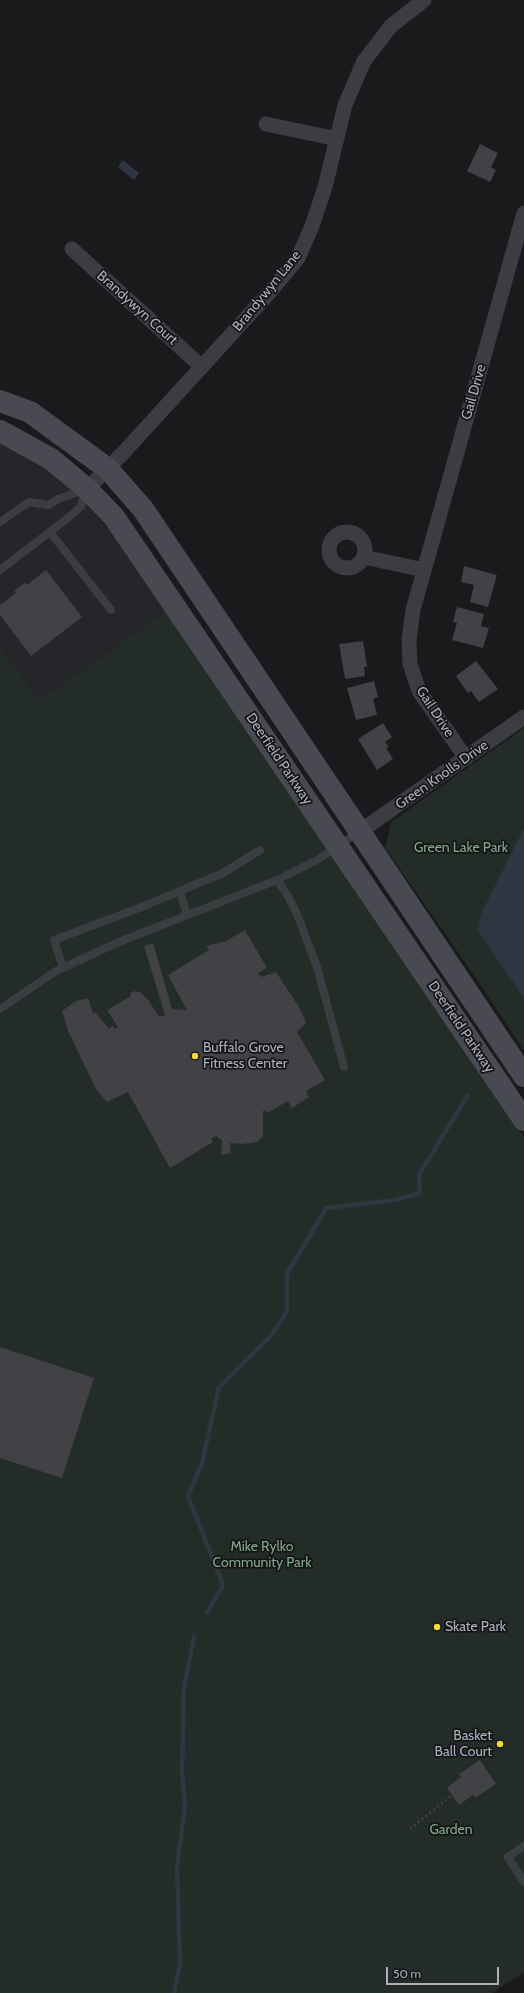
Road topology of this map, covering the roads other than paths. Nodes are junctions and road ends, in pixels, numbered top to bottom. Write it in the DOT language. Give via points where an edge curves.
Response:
graph roads {
  1 [pos="424,0"];
  2 [pos="266,124"];
  3 [pos="337,139"];
  4 [pos="524,213"];
  5 [pos="72,249"];
  6 [pos="202,367"];
  7 [pos="0,401"];
  8 [pos="0,430"];
  9 [pos="108,469"];
  10 [pos="87,489"];
  11 [pos="0,522"];
  12 [pos="50,532"];
  13 [pos="364,557"];
  14 [pos="0,570"];
  15 [pos="424,570"];
  16 [pos="111,610"];
  17 [pos="524,717"];
  18 [pos="466,758"];
  19 [pos="359,832"];
  20 [pos="338,846"];
  21 [pos="260,850"];
  22 [pos="277,880"];
  23 [pos="180,892"];
  24 [pos="187,915"];
  25 [pos="64,967"];
  26 [pos="0,1009"];
  27 [pos="344,1067"];
  28 [pos="524,1076"];
  29 [pos="524,1120"];
  30 [pos="524,1846"];
  31 [pos="524,1882"];
  1 -- 3 [label="street, Brandywyn Lane" via="391,26 364,61 345,106"];
  2 -- 3 [label="street"];
  3 -- 6 [label="street, Brandywyn Lane" via="323,194 298,258"];
  4 -- 15 [label="street, Gail Drive"];
  5 -- 6 [label="street, Brandywyn Court"];
  6 -- 9 [label="street, Brandywyn Lane"];
  7 -- 9 [label="main road, Deerfield Parkway" via="30,412"];
  8 -- 10 [label="main road, Deerfield Parkway" via="51,459"];
  9 -- 10 [label="street, Brandywyn Lane"];
  9 -- 19 [label="main road, Deerfield Parkway" via="143,509"];
  10 -- 11 [label="lane" via="49,505 29,502"];
  10 -- 12 [label="lane" via="81,506"];
  10 -- 20 [label="main road, Deerfield Parkway" via="114,517"];
  12 -- 14 [label="lane"];
  12 -- 16 [label="lane"];
  13 -- 15 [label="street"];
  15 -- 18 [label="street, Gail Drive" via="413,610 409,640 410,664 419,691"];
  17 -- 18 [label="street, Green Knolls Drive"];
  18 -- 19 [label="street, Green Knolls Drive"];
  19 -- 20 [label="lane"];
  19 -- 28 [label="main road, Deerfield Parkway"];
  20 -- 22 [label="lane" via="319,859"];
  20 -- 29 [label="main road, Deerfield Parkway"];
  21 -- 23 [label="lane" via="223,873"];
  22 -- 24 [label="lane"];
  22 -- 27 [label="lane" via="297,914 317,967"];
  23 -- 24 [label="lane"];
  23 -- 25 [label="lane" via="54,940"];
  24 -- 25 [label="lane"];
  25 -- 26 [label="lane"];
  30 -- 31 [label="lane" via="508,1857"];
}
